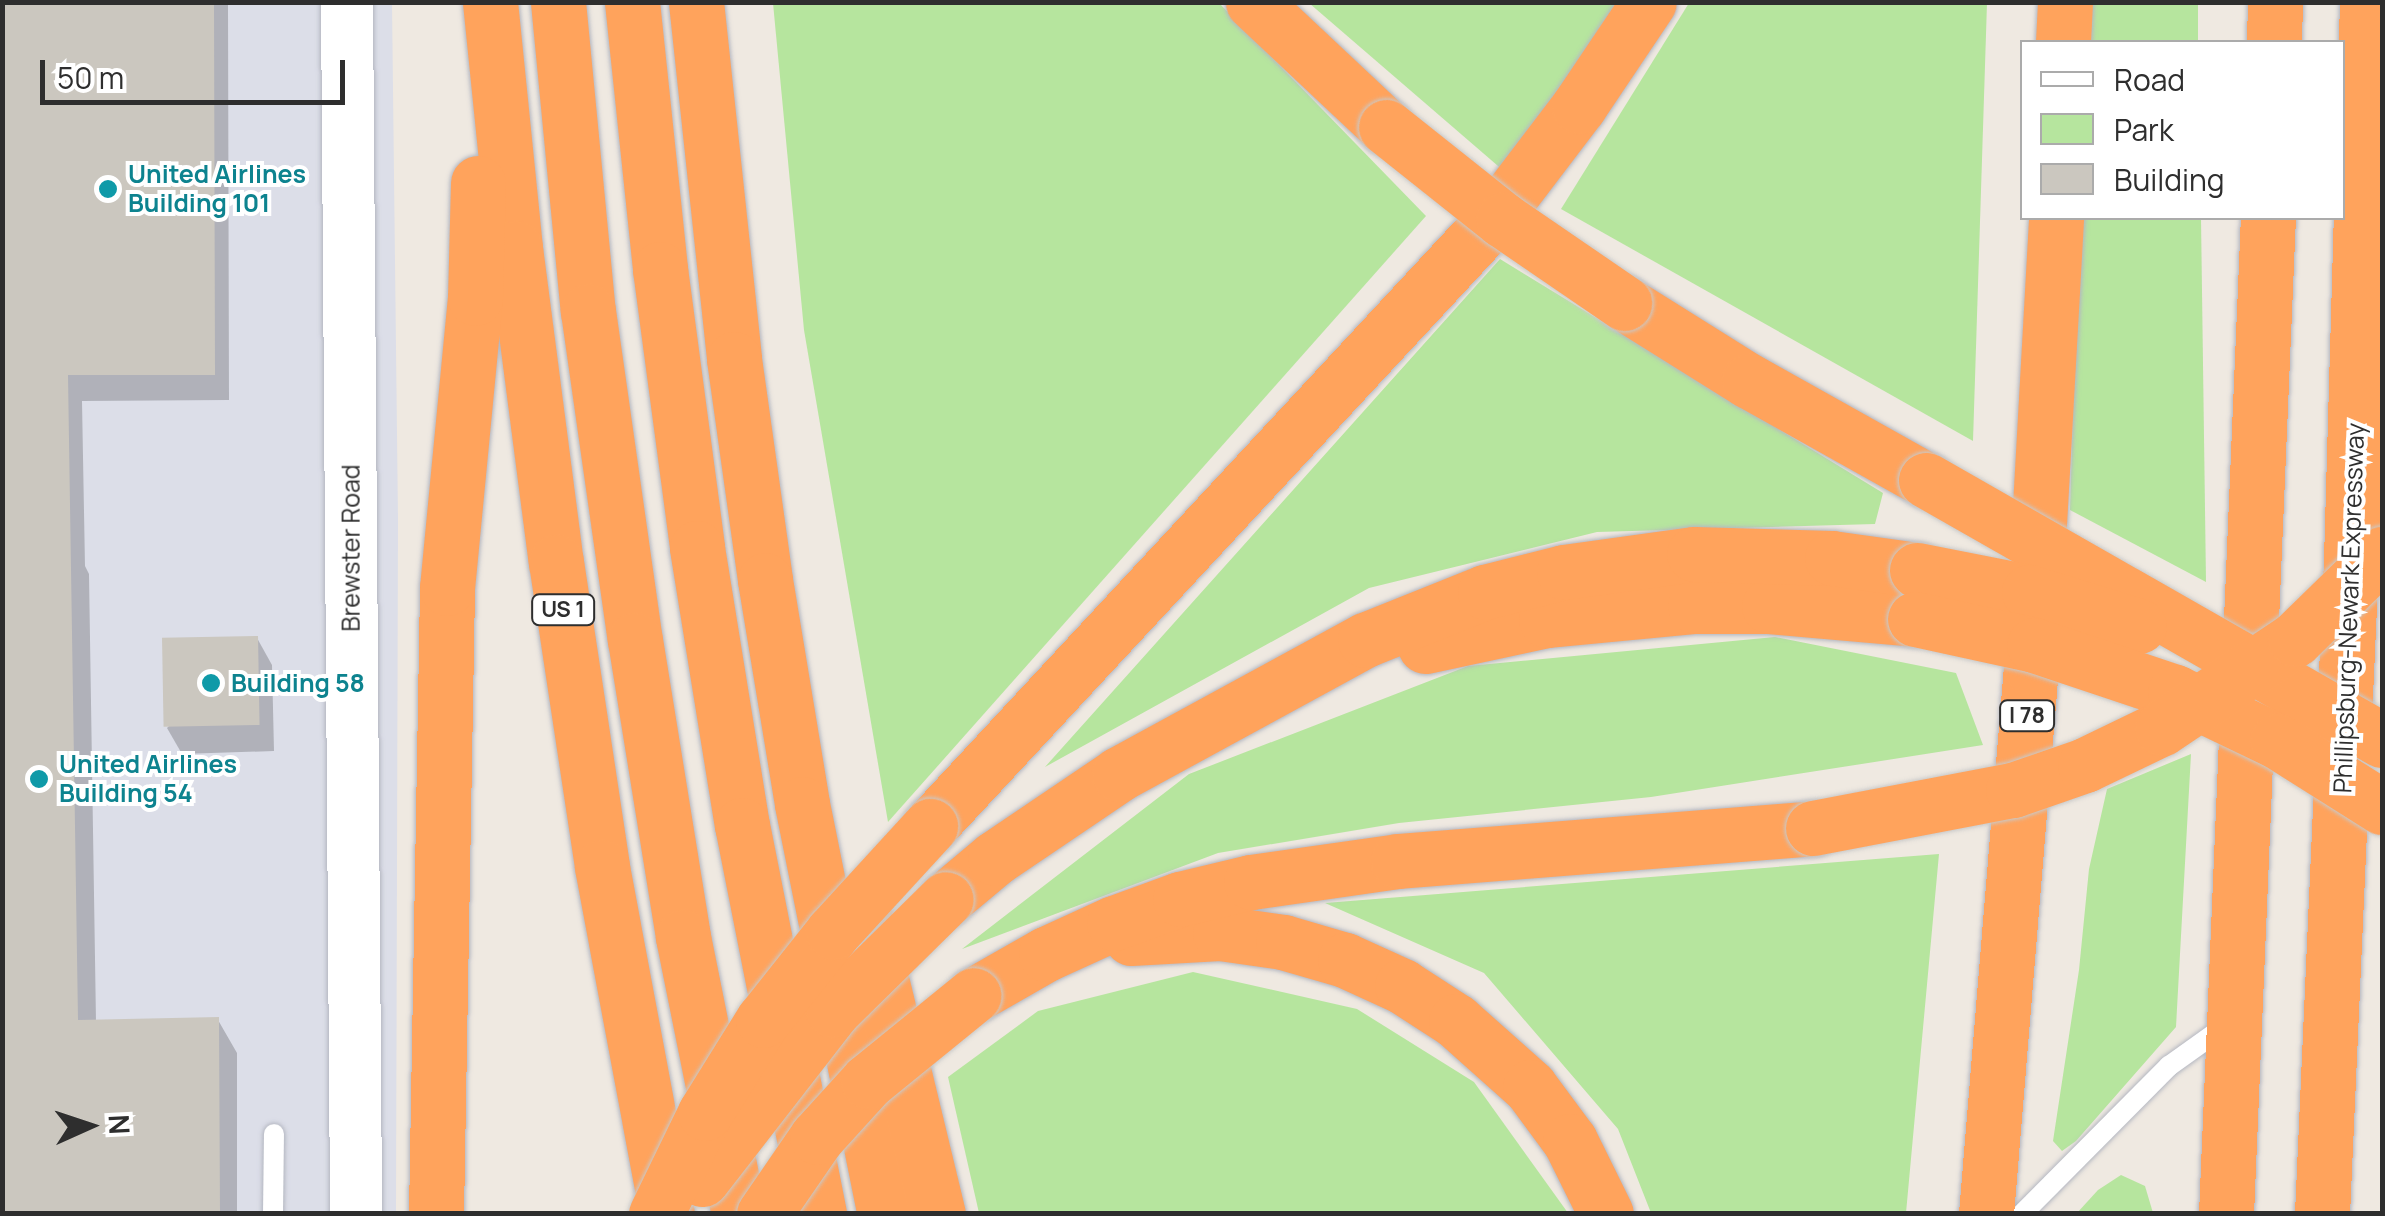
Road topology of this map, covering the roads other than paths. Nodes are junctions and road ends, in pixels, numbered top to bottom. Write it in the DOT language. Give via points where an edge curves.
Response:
graph roads {
  1 [pos="347,2"];
  2 [pos="476,2"];
  3 [pos="490,2"];
  4 [pos="558,2"];
  5 [pos="632,2"];
  6 [pos="696,2"];
  7 [pos="1253,2"];
  8 [pos="1648,2"];
  9 [pos="2065,2"];
  10 [pos="2259,2"];
  11 [pos="2275,2"];
  12 [pos="2367,2"];
  13 [pos="2064,40"];
  14 [pos="2260,40"];
  15 [pos="2274,40"];
  16 [pos="2056,220"];
  17 [pos="2265,220"];
  18 [pos="2382,554"];
  19 [pos="1916,595"];
  20 [pos="783,697"];
  21 [pos="2361,726"];
  22 [pos="2382,807"];
  23 [pos="684,938"];
  24 [pos="974,994"];
  25 [pos="2235,1019"];
  26 [pos="437,1102"];
  27 [pos="274,1134"];
  28 [pos="273,1214"];
  29 [pos="356,1214"];
  30 [pos="436,1214"];
  31 [pos="446,1214"];
  32 [pos="656,1214"];
  33 [pos="667,1214"];
  34 [pos="679,1214"];
  35 [pos="710,1214"];
  36 [pos="738,1214"];
  37 [pos="764,1214"];
  38 [pos="819,1214"];
  39 [pos="885,1214"];
  40 [pos="938,1214"];
  41 [pos="1606,1214"];
  42 [pos="1986,1214"];
  43 [pos="2022,1214"];
  44 [pos="2226,1214"];
  45 [pos="2322,1214"];
  1 -- 29 [label="street, Brewster Road"];
  2 -- 26 [label="highway" via="477,255 447,588"];
  3 -- 33 [label="highway, US 1" via="558,581"];
  4 -- 23 [label="highway" via="588,311"];
  5 -- 38 [label="highway" via="702,582 761,930"];
  6 -- 20 [label="highway" via="734,358"];
  7 -- 21 [label="highway, bridge" via="1386,127 1503,220 1624,303 1749,381"];
  8 -- 32 [label="highway, bridge" via="1490,223 833,932 763,1020 705,1113"];
  9 -- 13 [label="highway"];
  10 -- 14 [label="highway"];
  11 -- 15 [label="highway"];
  12 -- 45 [label="highway, Phillipsburg-Newark Expressway" via="2352,560"];
  16 -- 42 [label="highway, I 78" via="2031,666"];
  17 -- 25 [label="highway"];
  18 -- 24 [label="highway, bridge" via="2295,639 2162,728 2013,790 1813,828 1398,861 1252,882 1114,922"];
  19 -- 21 [label="highway, bridge" via="2029,592 2144,628"];
  19 -- 22 [label="highway, bridge" via="2034,645 2176,692 2276,740"];
  19 -- 34 [label="highway, bridge" via="1832,558 1739,553 1564,572 1405,622 1189,734 1058,814 946,899 834,1010"];
  20 -- 39 [label="highway"];
  20 -- 40 [label="highway" via="836,799"];
  23 -- 35 [label="highway" via="687,1078"];
  23 -- 36 [label="highway"];
  24 -- 37 [label="highway, bridge" via="868,1081 817,1137"];
  24 -- 41 [label="highway" via="1062,956 1150,935 1251,936 1345,960 1430,1003 1506,1064 1550,1112"];
  25 -- 43 [label="lane" via="2169,1066"];
  25 -- 44 [label="highway"];
  26 -- 30 [label="highway"];
  26 -- 31 [label="highway"];
  27 -- 28 [label="lane"];
}
